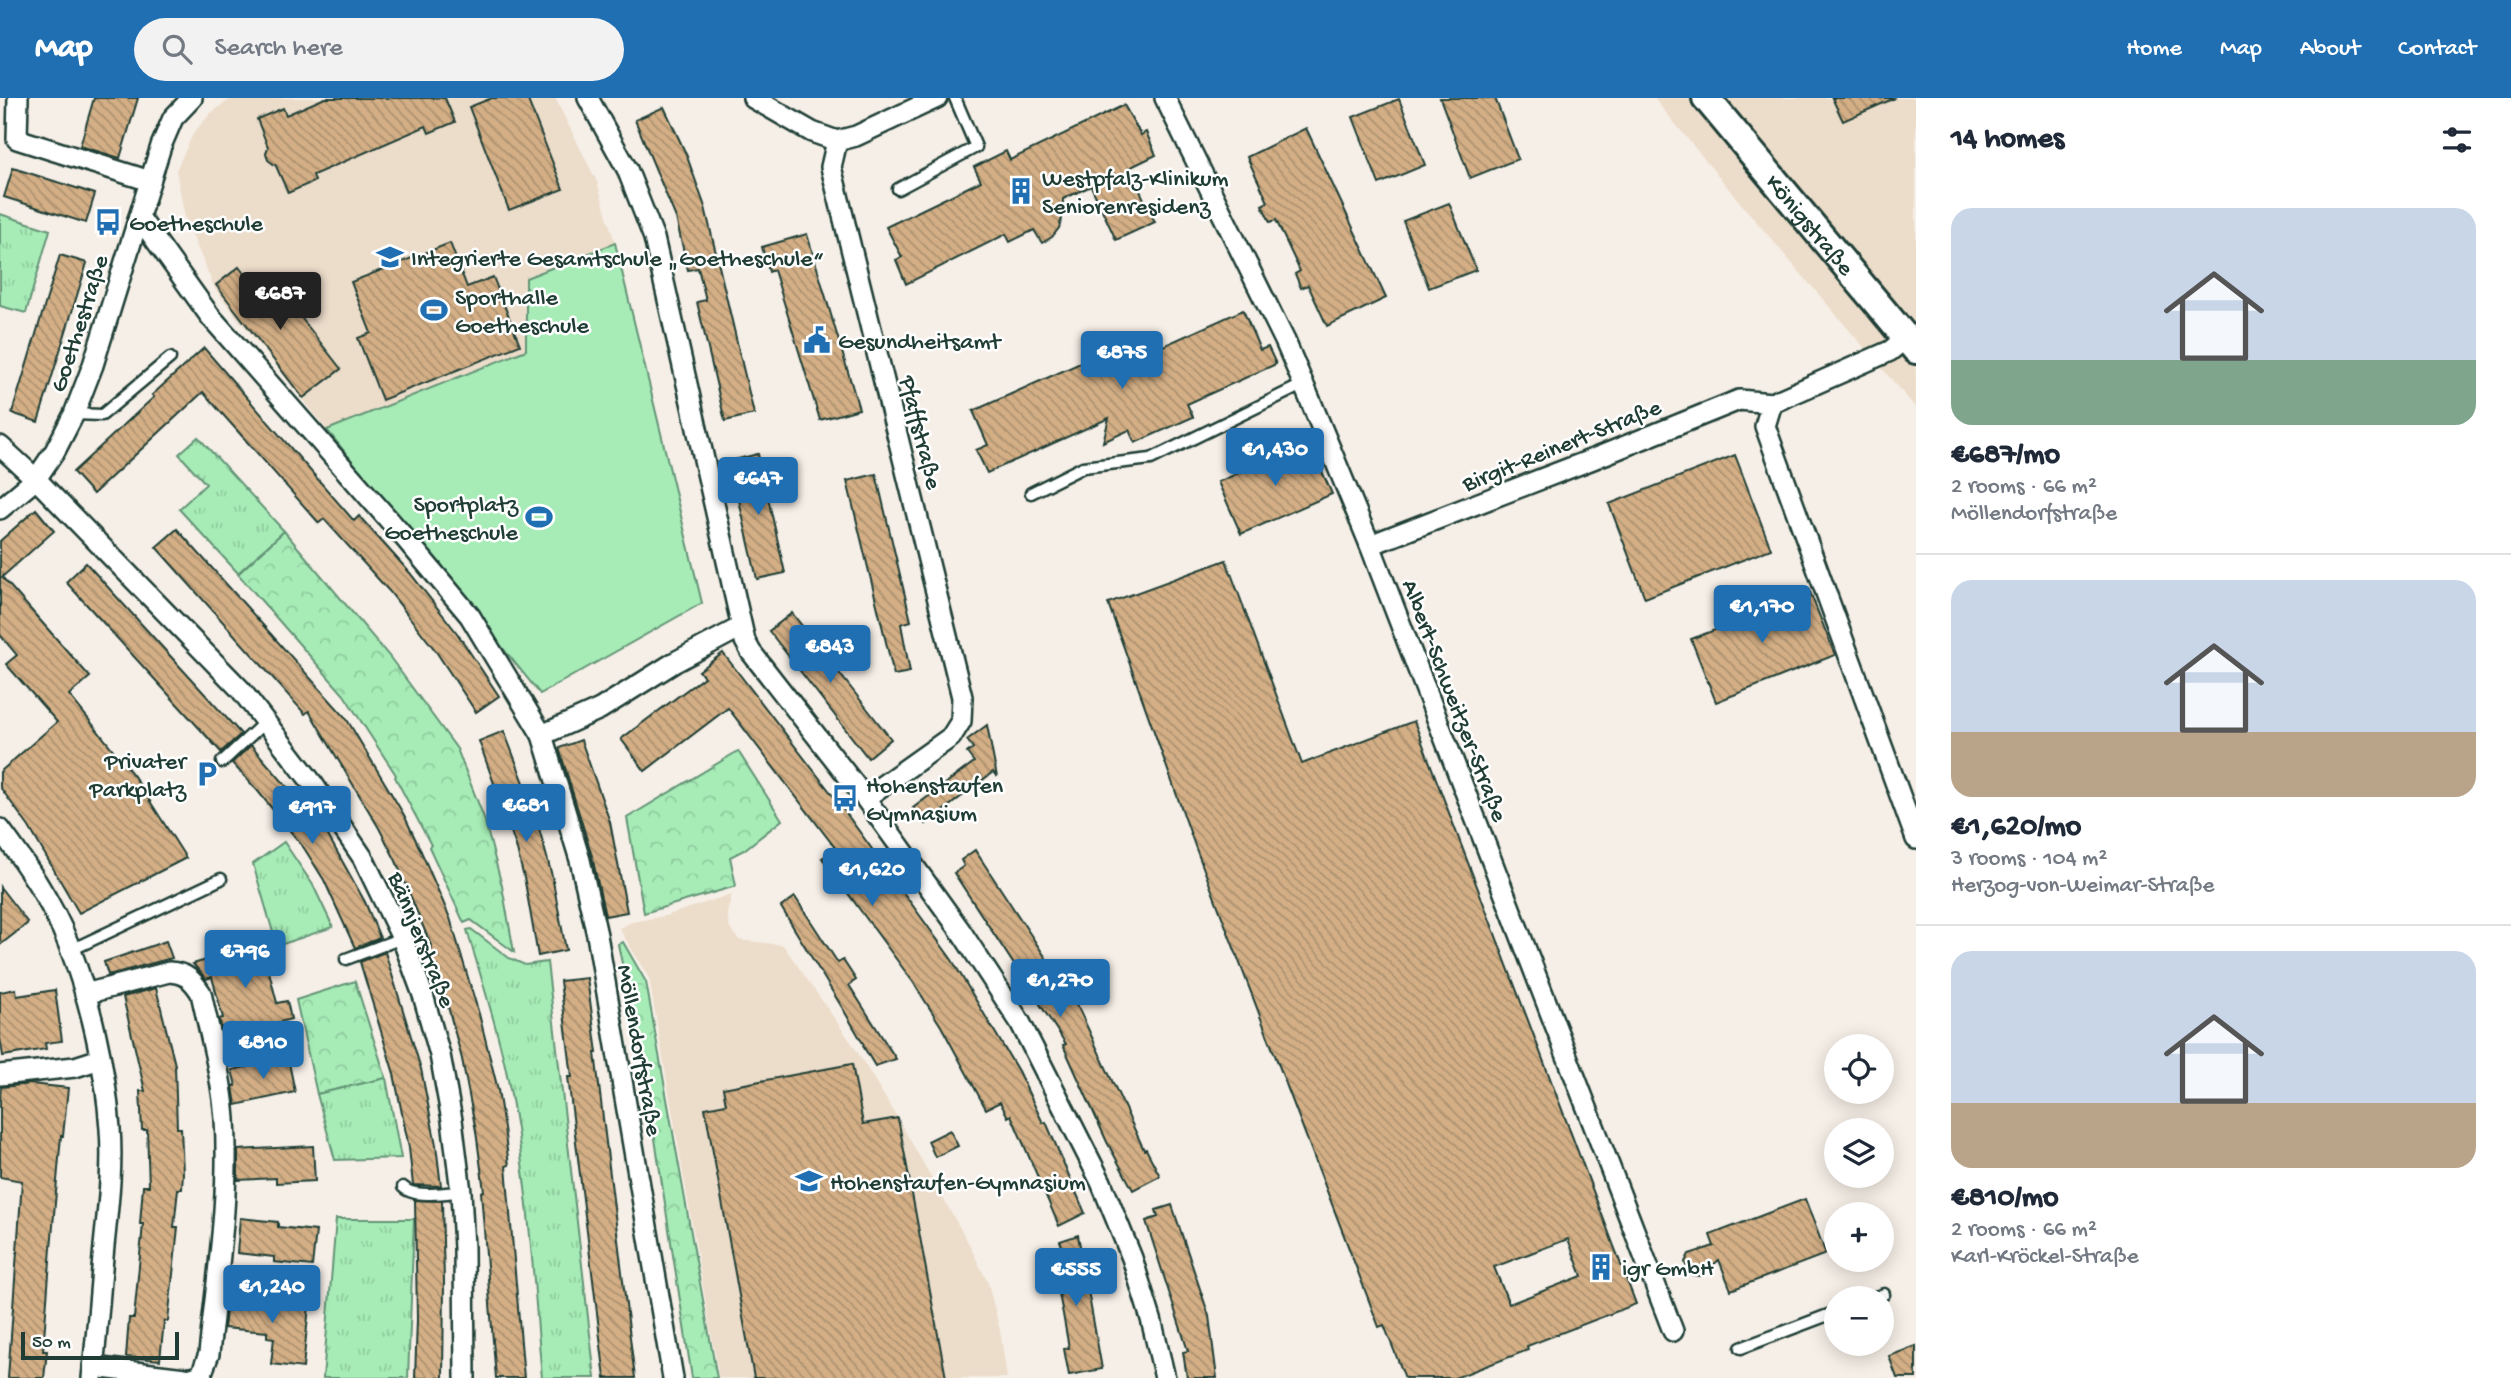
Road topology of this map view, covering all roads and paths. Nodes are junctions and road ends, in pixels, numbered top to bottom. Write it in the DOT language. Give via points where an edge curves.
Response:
graph roads {
  1 [pos="18,98"];
  2 [pos="178,98"];
  3 [pos="192,98"];
  4 [pos="588,98"];
  5 [pos="753,98"];
  6 [pos="937,98"];
  7 [pos="955,98"];
  8 [pos="1165,98"];
  9 [pos="1706,98"];
  10 [pos="173,118"];
  11 [pos="837,141"];
  12 [pos="150,181"];
  13 [pos="898,189"];
  14 [pos="139,217"];
  15 [pos="1911,344"];
  16 [pos="170,358"];
  17 [pos="1304,384"];
  18 [pos="1772,403"];
  19 [pos="74,414"];
  20 [pos="0,446"];
  21 [pos="36,479"];
  22 [pos="1031,493"];
  23 [pos="0,509"];
  24 [pos="1370,545"];
  25 [pos="741,627"];
  26 [pos="265,722"];
  27 [pos="542,735"];
  28 [pos="222,762"];
  29 [pos="865,798"];
  30 [pos="2,835"];
  31 [pos="1916,839"];
  32 [pos="221,879"];
  33 [pos="402,938"];
  34 [pos="71,950"];
  35 [pos="346,959"];
  36 [pos="85,994"];
  37 [pos="100,1059"];
  38 [pos="0,1075"];
  39 [pos="403,1187"];
  40 [pos="461,1192"];
  41 [pos="1824,1317"];
  42 [pos="1673,1331"];
  43 [pos="1741,1348"];
  44 [pos="92,1373"];
  45 [pos="185,1378"];
  46 [pos="191,1378"];
  47 [pos="465,1378"];
  48 [pos="673,1378"];
  49 [pos="1165,1378"];
  1 -- 12 [label="street" via="17,139"];
  2 -- 10 [label="street"];
  3 -- 10 [label="street, Goethestraße"];
  4 -- 25 [label="street" via="627,169 654,238"];
  5 -- 11 [label="street"];
  6 -- 11 [label="street"];
  7 -- 13 [label="lane" via="976,147"];
  8 -- 17 [label="street, Albert-Schweitzer-Straße"];
  9 -- 15 [label="main road, Königstraße"];
  10 -- 12 [label="street, Goethestraße"];
  11 -- 29 [label="street, Pfaffstraße" via="831,167 962,697 961,721 951,737"];
  12 -- 14 [label="street, Goethestraße"];
  14 -- 19 [label="street, Goethestraße"];
  14 -- 27 [label="street, Möllendorfstraße" via="210,316 470,616"];
  15 -- 18 [label="street, Birgit-Reinert-Straße"];
  16 -- 19 [label="lane" via="102,415"];
  17 -- 22 [label="lane" via="1151,459 1083,467"];
  17 -- 24 [label="street, Albert-Schweitzer-Straße"];
  18 -- 24 [label="street, Birgit-Reinert-Straße" via="1739,400"];
  18 -- 31 [label="street" via="1765,426"];
  19 -- 21 [label="street, Goethestraße"];
  20 -- 21 [label="street, Bännjerstraße"];
  21 -- 23 [label="street, Goethestraße"];
  21 -- 26 [label="street, Bännjerstraße" via="241,691"];
  24 -- 42 [label="street, Albert-Schweitzer-Straße"];
  25 -- 27 [label="street" via="600,709"];
  25 -- 29 [label="street" via="751,652"];
  26 -- 28 [label="lane"];
  26 -- 33 [label="street, Bännjerstraße" via="363,858"];
  27 -- 48 [label="street, Möllendorfstraße" via="597,934"];
  29 -- 49 [label="street" via="1020,1021 1101,1182 1132,1258"];
  30 -- 34 [label="street" via="50,904"];
  32 -- 34 [label="lane"];
  33 -- 35 [label="lane"];
  33 -- 40 [label="street, Bännjerstraße" via="440,1055"];
  34 -- 36 [label="street"];
  36 -- 37 [label="street"];
  36 -- 46 [label="street" via="169,972 183,973 201,993 221,1087 226,1150 209,1354 201,1375"];
  37 -- 38 [label="street" via="75,1067"];
  37 -- 44 [label="street" via="110,1129 110,1170"];
  39 -- 40 [label="lane" via="420,1194"];
  40 -- 47 [label="street, Bännjerstraße"];
  41 -- 43 [label="lane"];
  44 -- 45 [label="street"];
}
